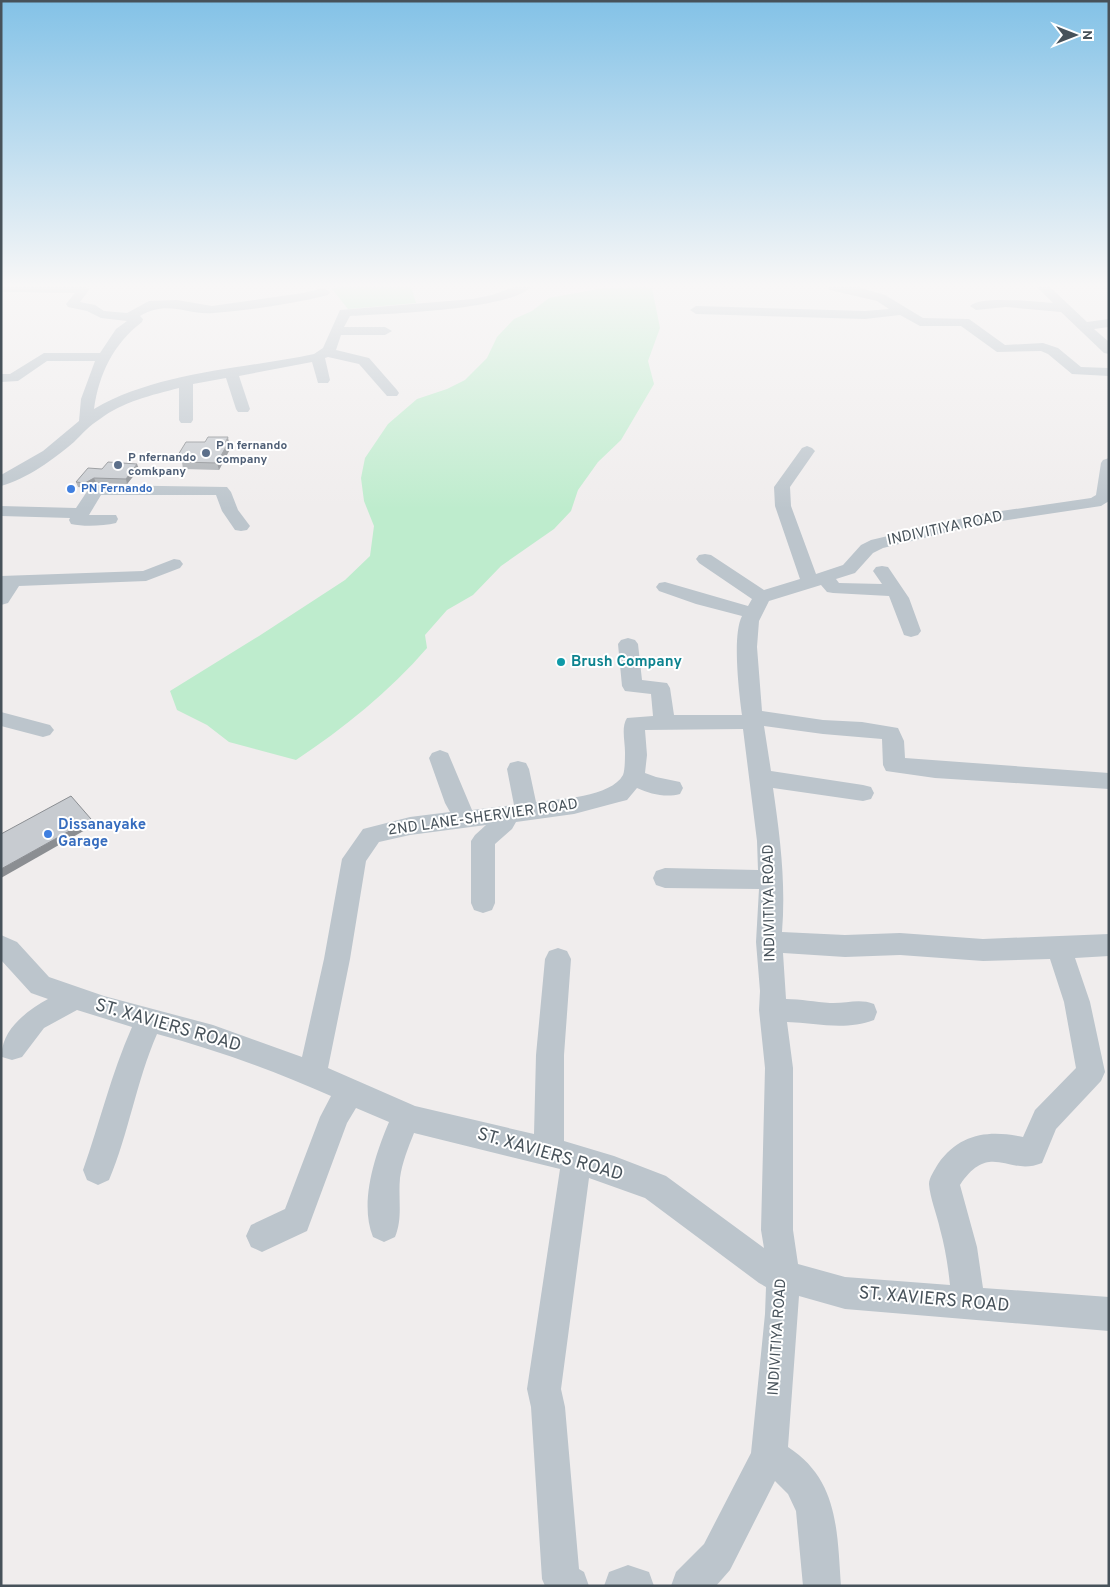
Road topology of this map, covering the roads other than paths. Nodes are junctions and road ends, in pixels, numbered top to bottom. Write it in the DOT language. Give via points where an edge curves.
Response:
graph roads {
  1 [pos="38,361"];
  2 [pos="102,361"];
  3 [pos="291,361"];
  4 [pos="322,361"];
  5 [pos="364,361"];
  6 [pos="1053,361"];
  7 [pos="1064,361"];
  8 [pos="1044,362"];
  9 [pos="1109,372"];
  10 [pos="231,373"];
  11 [pos="1,378"];
  12 [pos="323,380"];
  13 [pos="186,383"];
  14 [pos="392,394"];
  15 [pos="243,409"];
  16 [pos="86,420"];
  17 [pos="186,420"];
  18 [pos="807,451"];
  19 [pos="1109,463"];
  20 [pos="1,481"];
  21 [pos="1,511"];
  22 [pos="80,513"];
  23 [pos="110,519"];
  24 [pos="241,526"];
  25 [pos="705,558"];
  26 [pos="174,564"];
  27 [pos="882,571"];
  28 [pos="820,579"];
  29 [pos="7,581"];
  30 [pos="665,587"];
  31 [pos="896,590"];
  32 [pos="1,599"];
  33 [pos="758,605"];
  34 [pos="911,631"];
  35 [pos="628,644"];
  36 [pos="1,719"];
  37 [pos="753,719"];
  38 [pos="665,723"];
  39 [pos="43,730"];
  40 [pos="440,758"];
  41 [pos="518,769"];
  42 [pos="634,777"];
  43 [pos="761,778"];
  44 [pos="1109,781"];
  45 [pos="672,788"];
  46 [pos="863,793"];
  47 [pos="517,814"];
  48 [pos="466,820"];
  49 [pos="665,878"];
  50 [pos="771,878"];
  51 [pos="483,903"];
  52 [pos="769,942"];
  53 [pos="1109,945"];
  54 [pos="1,946"];
  55 [pos="1059,948"];
  56 [pos="558,959"];
  57 [pos="75,998"];
  58 [pos="772,1010"];
  59 [pos="864,1012"];
  60 [pos="149,1020"];
  61 [pos="12,1048"];
  62 [pos="314,1074"];
  63 [pos="350,1091"];
  64 [pos="406,1116"];
  65 [pos="562,1156"];
  66 [pos="98,1170"];
  67 [pos="384,1226"];
  68 [pos="262,1236"];
  69 [pos="783,1274"];
  70 [pos="969,1303"];
  71 [pos="1108,1315"];
  72 [pos="769,1456"];
  73 [pos="570,1586"];
  74 [pos="623,1586"];
  75 [pos="635,1586"];
  76 [pos="690,1586"];
  77 [pos="822,1586"];
  1 -- 11 [label="street" via="13,378"];
  2 -- 16 [label="street" via="86,404"];
  3 -- 10 [label="street"];
  4 -- 12 [label="street"];
  5 -- 14 [label="street"];
  6 -- 8 [label="street"];
  7 -- 9 [label="street" via="1077,371"];
  10 -- 13 [label="street"];
  10 -- 15 [label="street"];
  13 -- 16 [label="street" via="130,398"];
  13 -- 17 [label="street"];
  16 -- 20 [label="street" via="63,443"];
  18 -- 28 [label="street" via="782,487 782,497 804,570 807,576"];
  19 -- 28 [label="street, INDIVITIYA ROAD" via="1104,497 1095,502 981,519 894,539 867,549 850,569"];
  21 -- 22 [label="street"];
  22 -- 23 [label="street" via="77,520"];
  22 -- 24 [label="street" via="96,490 221,490"];
  25 -- 33 [label="street"];
  26 -- 29 [label="street" via="146,576"];
  27 -- 31 [label="street"];
  28 -- 31 [label="street" via="833,588"];
  28 -- 33 [label="street, INDIVITIYA ROAD"];
  29 -- 32 [label="street"];
  30 -- 33 [label="street" via="703,600"];
  31 -- 34 [label="street"];
  33 -- 37 [label="street, INDIVITIYA ROAD" via="749,621 747,647"];
  35 -- 38 [label="street" via="632,686 660,688"];
  36 -- 39 [label="street"];
  37 -- 38 [label="street"];
  37 -- 43 [label="street, INDIVITIYA ROAD"];
  37 -- 44 [label="street" via="890,733 894,765"];
  38 -- 42 [label="street" via="634,723"];
  40 -- 48 [label="street"];
  41 -- 47 [label="street"];
  42 -- 45 [label="street" via="652,785"];
  42 -- 47 [label="street, 2ND LANE-SHERVIER ROAD" via="618,794 574,806"];
  43 -- 46 [label="street"];
  43 -- 50 [label="street, INDIVITIYA ROAD"];
  47 -- 48 [label="street, 2ND LANE-SHERVIER ROAD"];
  47 -- 51 [label="street" via="483,841"];
  48 -- 62 [label="street, 2ND LANE-SHERVIER ROAD" via="371,834 354,859 338,959"];
  49 -- 50 [label="street"];
  50 -- 52 [label="street, INDIVITIYA ROAD"];
  52 -- 55 [label="street" via="845,946 900,944 984,950"];
  52 -- 58 [label="street, INDIVITIYA ROAD"];
  53 -- 55 [label="street"];
  54 -- 57 [label="street, ST. XAVIERS ROAD" via="40,986"];
  55 -- 70 [label="street" via="1077,1002 1090,1072 1045,1120 1032,1153 994,1147 972,1151 951,1170 944,1183 961,1247"];
  56 -- 65 [label="street" via="550,1055"];
  57 -- 60 [label="street, ST. XAVIERS ROAD"];
  57 -- 61 [label="street" via="34,1020"];
  58 -- 59 [label="street" via="831,1015"];
  58 -- 69 [label="street, INDIVITIYA ROAD" via="779,1068 777,1230"];
  60 -- 62 [label="street, ST. XAVIERS ROAD" via="213,1037"];
  60 -- 66 [label="street" via="124,1084"];
  62 -- 63 [label="street, ST. XAVIERS ROAD"];
  63 -- 64 [label="street, ST. XAVIERS ROAD"];
  63 -- 68 [label="street" via="336,1117 296,1220"];
  64 -- 65 [label="street, ST. XAVIERS ROAD"];
  64 -- 67 [label="street" via="385,1178"];
  65 -- 69 [label="street, ST. XAVIERS ROAD" via="655,1187 770,1272"];
  65 -- 73 [label="street" via="544,1388 550,1425 561,1579"];
  69 -- 70 [label="street, ST. XAVIERS ROAD" via="846,1293"];
  69 -- 72 [label="street, INDIVITIYA ROAD"];
  70 -- 71 [label="street, ST. XAVIERS ROAD"];
  72 -- 76 [label="street, INDIVITIYA ROAD" via="717,1557"];
  72 -- 77 [label="street" via="791,1470 809,1491 815,1505"];
  74 -- 75 [label="street"];
}
